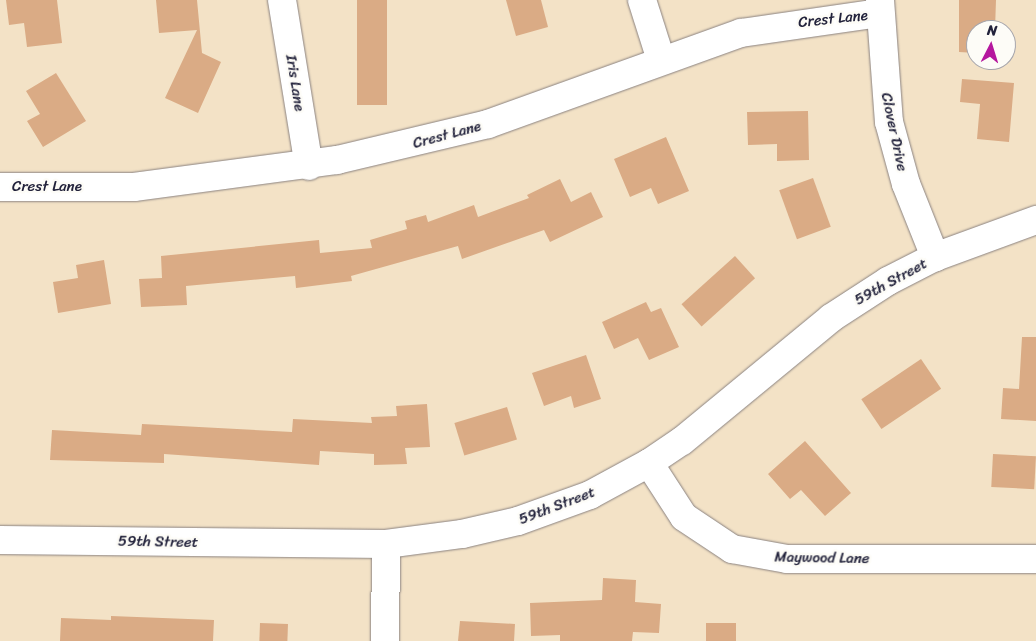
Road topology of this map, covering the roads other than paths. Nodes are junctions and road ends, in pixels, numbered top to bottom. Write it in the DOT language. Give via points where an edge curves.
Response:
graph roads {
  1 [pos="282,0"];
  2 [pos="642,0"];
  3 [pos="880,7"];
  4 [pos="661,60"];
  5 [pos="309,166"];
  6 [pos="0,187"];
  7 [pos="1036,220"];
  8 [pos="935,257"];
  9 [pos="649,463"];
  10 [pos="0,540"];
  11 [pos="386,544"];
  12 [pos="1036,558"];
  13 [pos="385,641"];
  1 -- 5 [label="street, Iris Lane"];
  2 -- 4 [label="street"];
  3 -- 4 [label="street, Crest Lane" via="767,28"];
  3 -- 8 [label="street, Clover Drive" via="884,92 896,152"];
  4 -- 5 [label="street, Crest Lane" via="488,124"];
  5 -- 6 [label="street, Crest Lane" via="134,187"];
  7 -- 8 [label="street, 59th Street"];
  8 -- 9 [label="street, 59th Street" via="831,318 682,441"];
  9 -- 11 [label="street, 59th Street" via="590,494 518,521 462,534"];
  9 -- 12 [label="street, Maywood Lane" via="684,517 704,534 749,553 787,559"];
  10 -- 11 [label="street, 59th Street"];
  11 -- 13 [label="street"];
}
